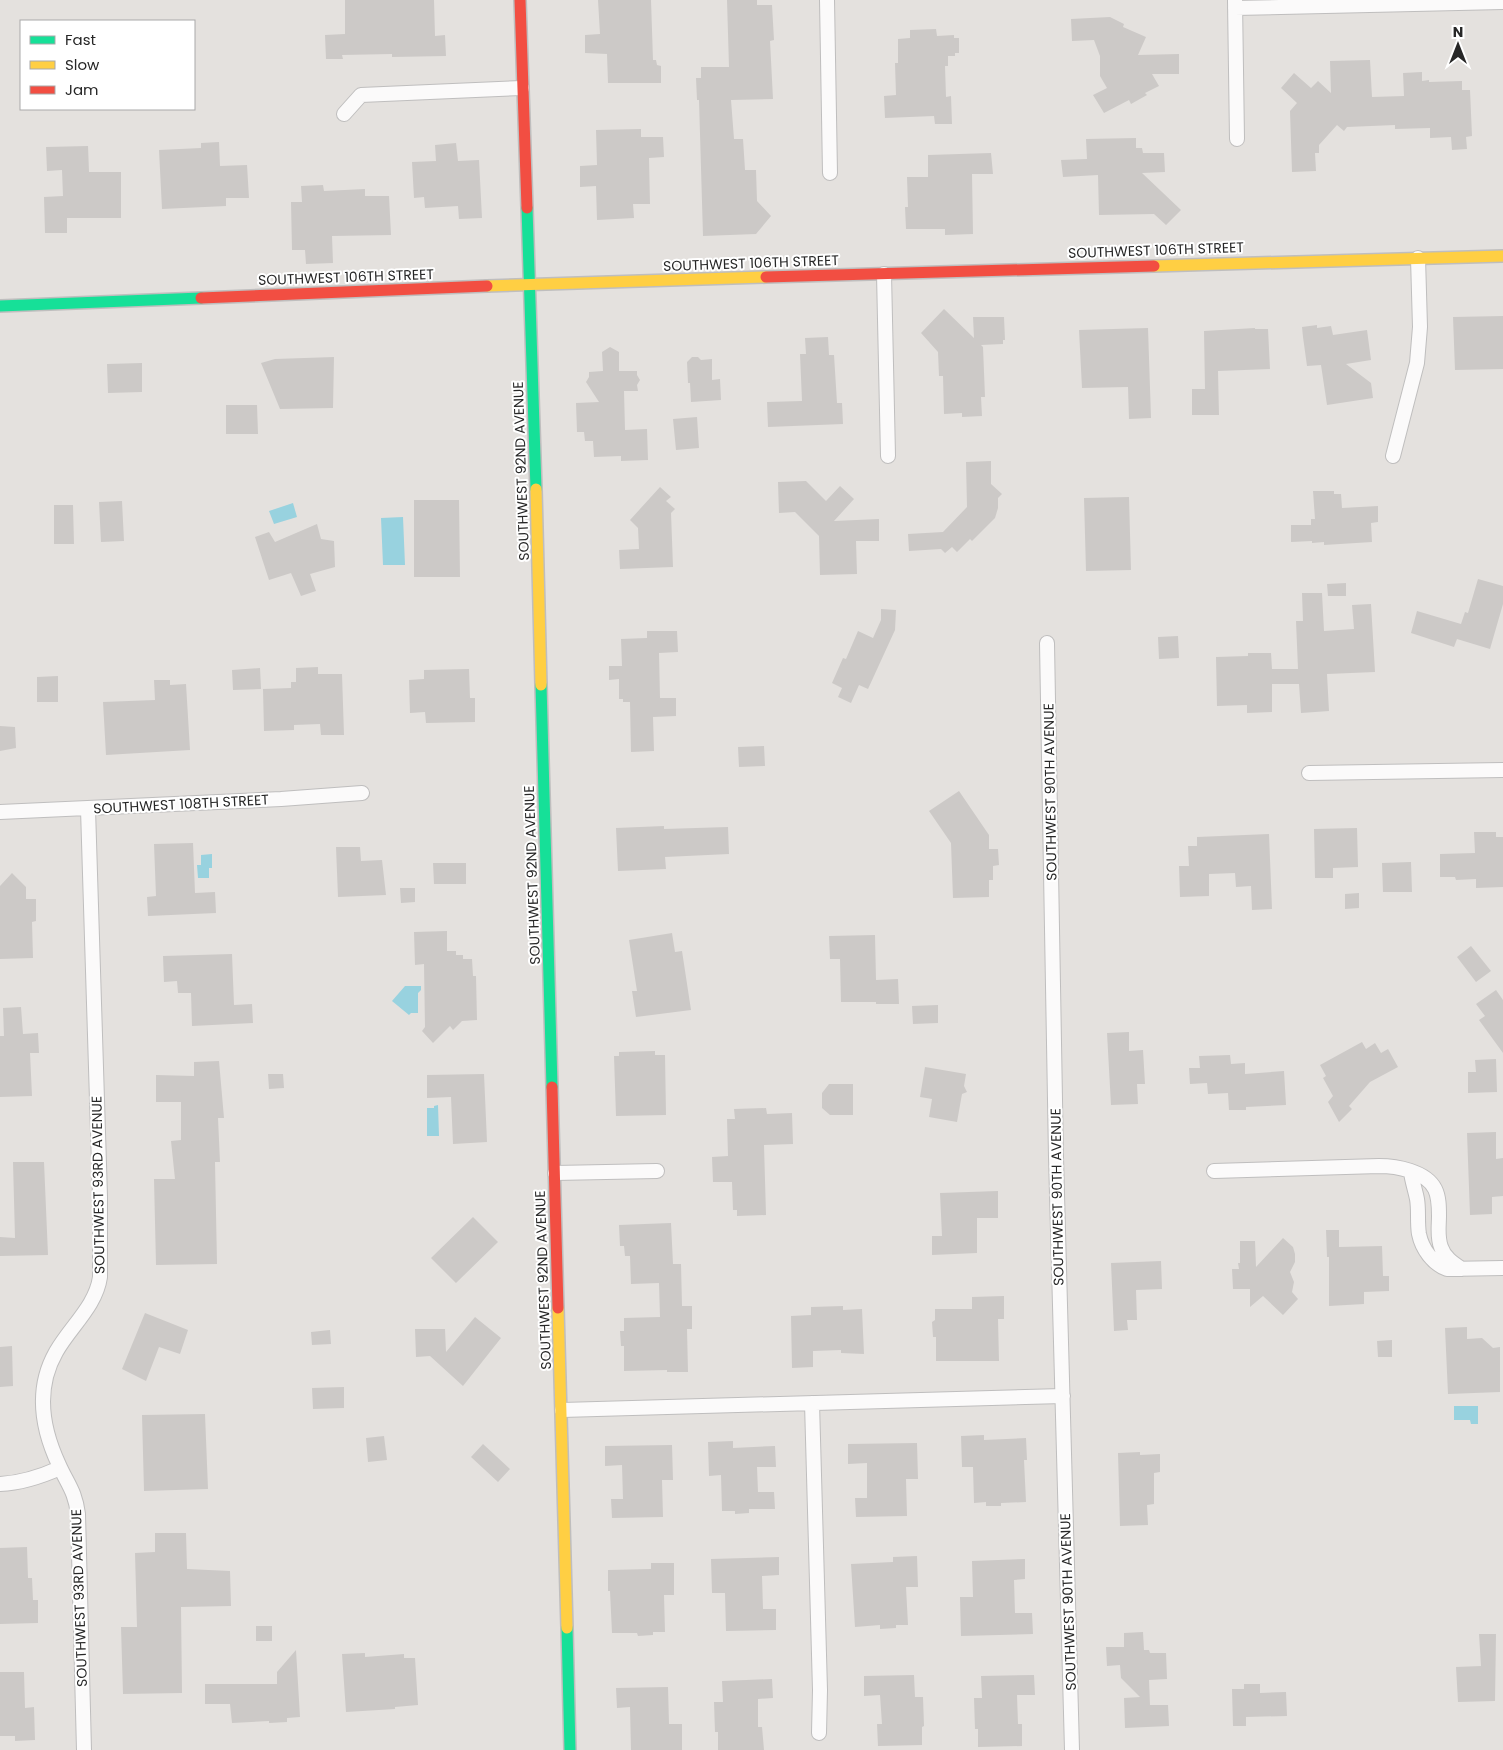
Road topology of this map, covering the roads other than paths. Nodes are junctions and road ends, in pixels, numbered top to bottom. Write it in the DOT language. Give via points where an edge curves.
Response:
graph roads {
  1 [pos="520,0"];
  2 [pos="826,0"];
  3 [pos="1503,2"];
  4 [pos="1235,4"];
  5 [pos="522,88"];
  6 [pos="344,114"];
  7 [pos="1237,140"];
  8 [pos="830,173"];
  9 [pos="1503,256"];
  10 [pos="1418,258"];
  11 [pos="884,274"];
  12 [pos="530,284"];
  13 [pos="0,306"];
  14 [pos="888,456"];
  15 [pos="1393,456"];
  16 [pos="1048,643"];
  17 [pos="1503,770"];
  18 [pos="1309,773"];
  19 [pos="362,793"];
  20 [pos="88,809"];
  21 [pos="0,812"];
  22 [pos="657,1171"];
  23 [pos="1214,1171"];
  24 [pos="1411,1172"];
  25 [pos="555,1173"];
  26 [pos="1503,1268"];
  27 [pos="1462,1269"];
  28 [pos="1063,1396"];
  29 [pos="812,1403"];
  30 [pos="562,1410"];
  31 [pos="60,1468"];
  32 [pos="0,1484"];
  33 [pos="819,1734"];
  34 [pos="84,1750"];
  35 [pos="570,1750"];
  36 [pos="1072,1750"];
  1 -- 5 [label="street, SOUTHWEST 92ND AVENUE"];
  2 -- 8 [label="street"];
  3 -- 4 [label="street"];
  4 -- 7 [label="street"];
  5 -- 6 [label="street" via="361,95"];
  5 -- 12 [label="street, SOUTHWEST 92ND AVENUE"];
  9 -- 10 [label="street, SOUTHWEST 106TH STREET"];
  10 -- 11 [label="street, SOUTHWEST 106TH STREET"];
  10 -- 15 [label="street" via="1420,328 1417,363"];
  11 -- 12 [label="street, SOUTHWEST 106TH STREET"];
  11 -- 14 [label="street"];
  12 -- 13 [label="street, SOUTHWEST 106TH STREET"];
  12 -- 25 [label="street, SOUTHWEST 92ND AVENUE"];
  16 -- 28 [label="street, SOUTHWEST 90TH AVENUE"];
  17 -- 18 [label="street"];
  19 -- 20 [label="street, SOUTHWEST 108TH STREET"];
  20 -- 21 [label="street, SOUTHWEST 108TH STREET"];
  20 -- 31 [label="street, SOUTHWEST 93RD AVENUE" via="100,1277 98,1288 56,1352 43,1392 47,1436"];
  22 -- 25 [label="street"];
  23 -- 24 [label="street" via="1387,1166"];
  24 -- 27 [label="street" via="1424,1177 1435,1190 1440,1246 1446,1256"];
  24 -- 27 [label="street" via="1422,1244 1439,1266"];
  25 -- 30 [label="street, SOUTHWEST 92ND AVENUE"];
  26 -- 27 [label="street"];
  28 -- 29 [label="street"];
  28 -- 36 [label="street, SOUTHWEST 90TH AVENUE"];
  29 -- 30 [label="street"];
  29 -- 33 [label="street"];
  30 -- 35 [label="street, SOUTHWEST 92ND AVENUE"];
  31 -- 32 [label="street" via="28,1481"];
  31 -- 34 [label="street, SOUTHWEST 93RD AVENUE" via="72,1488 78,1514"];
}
